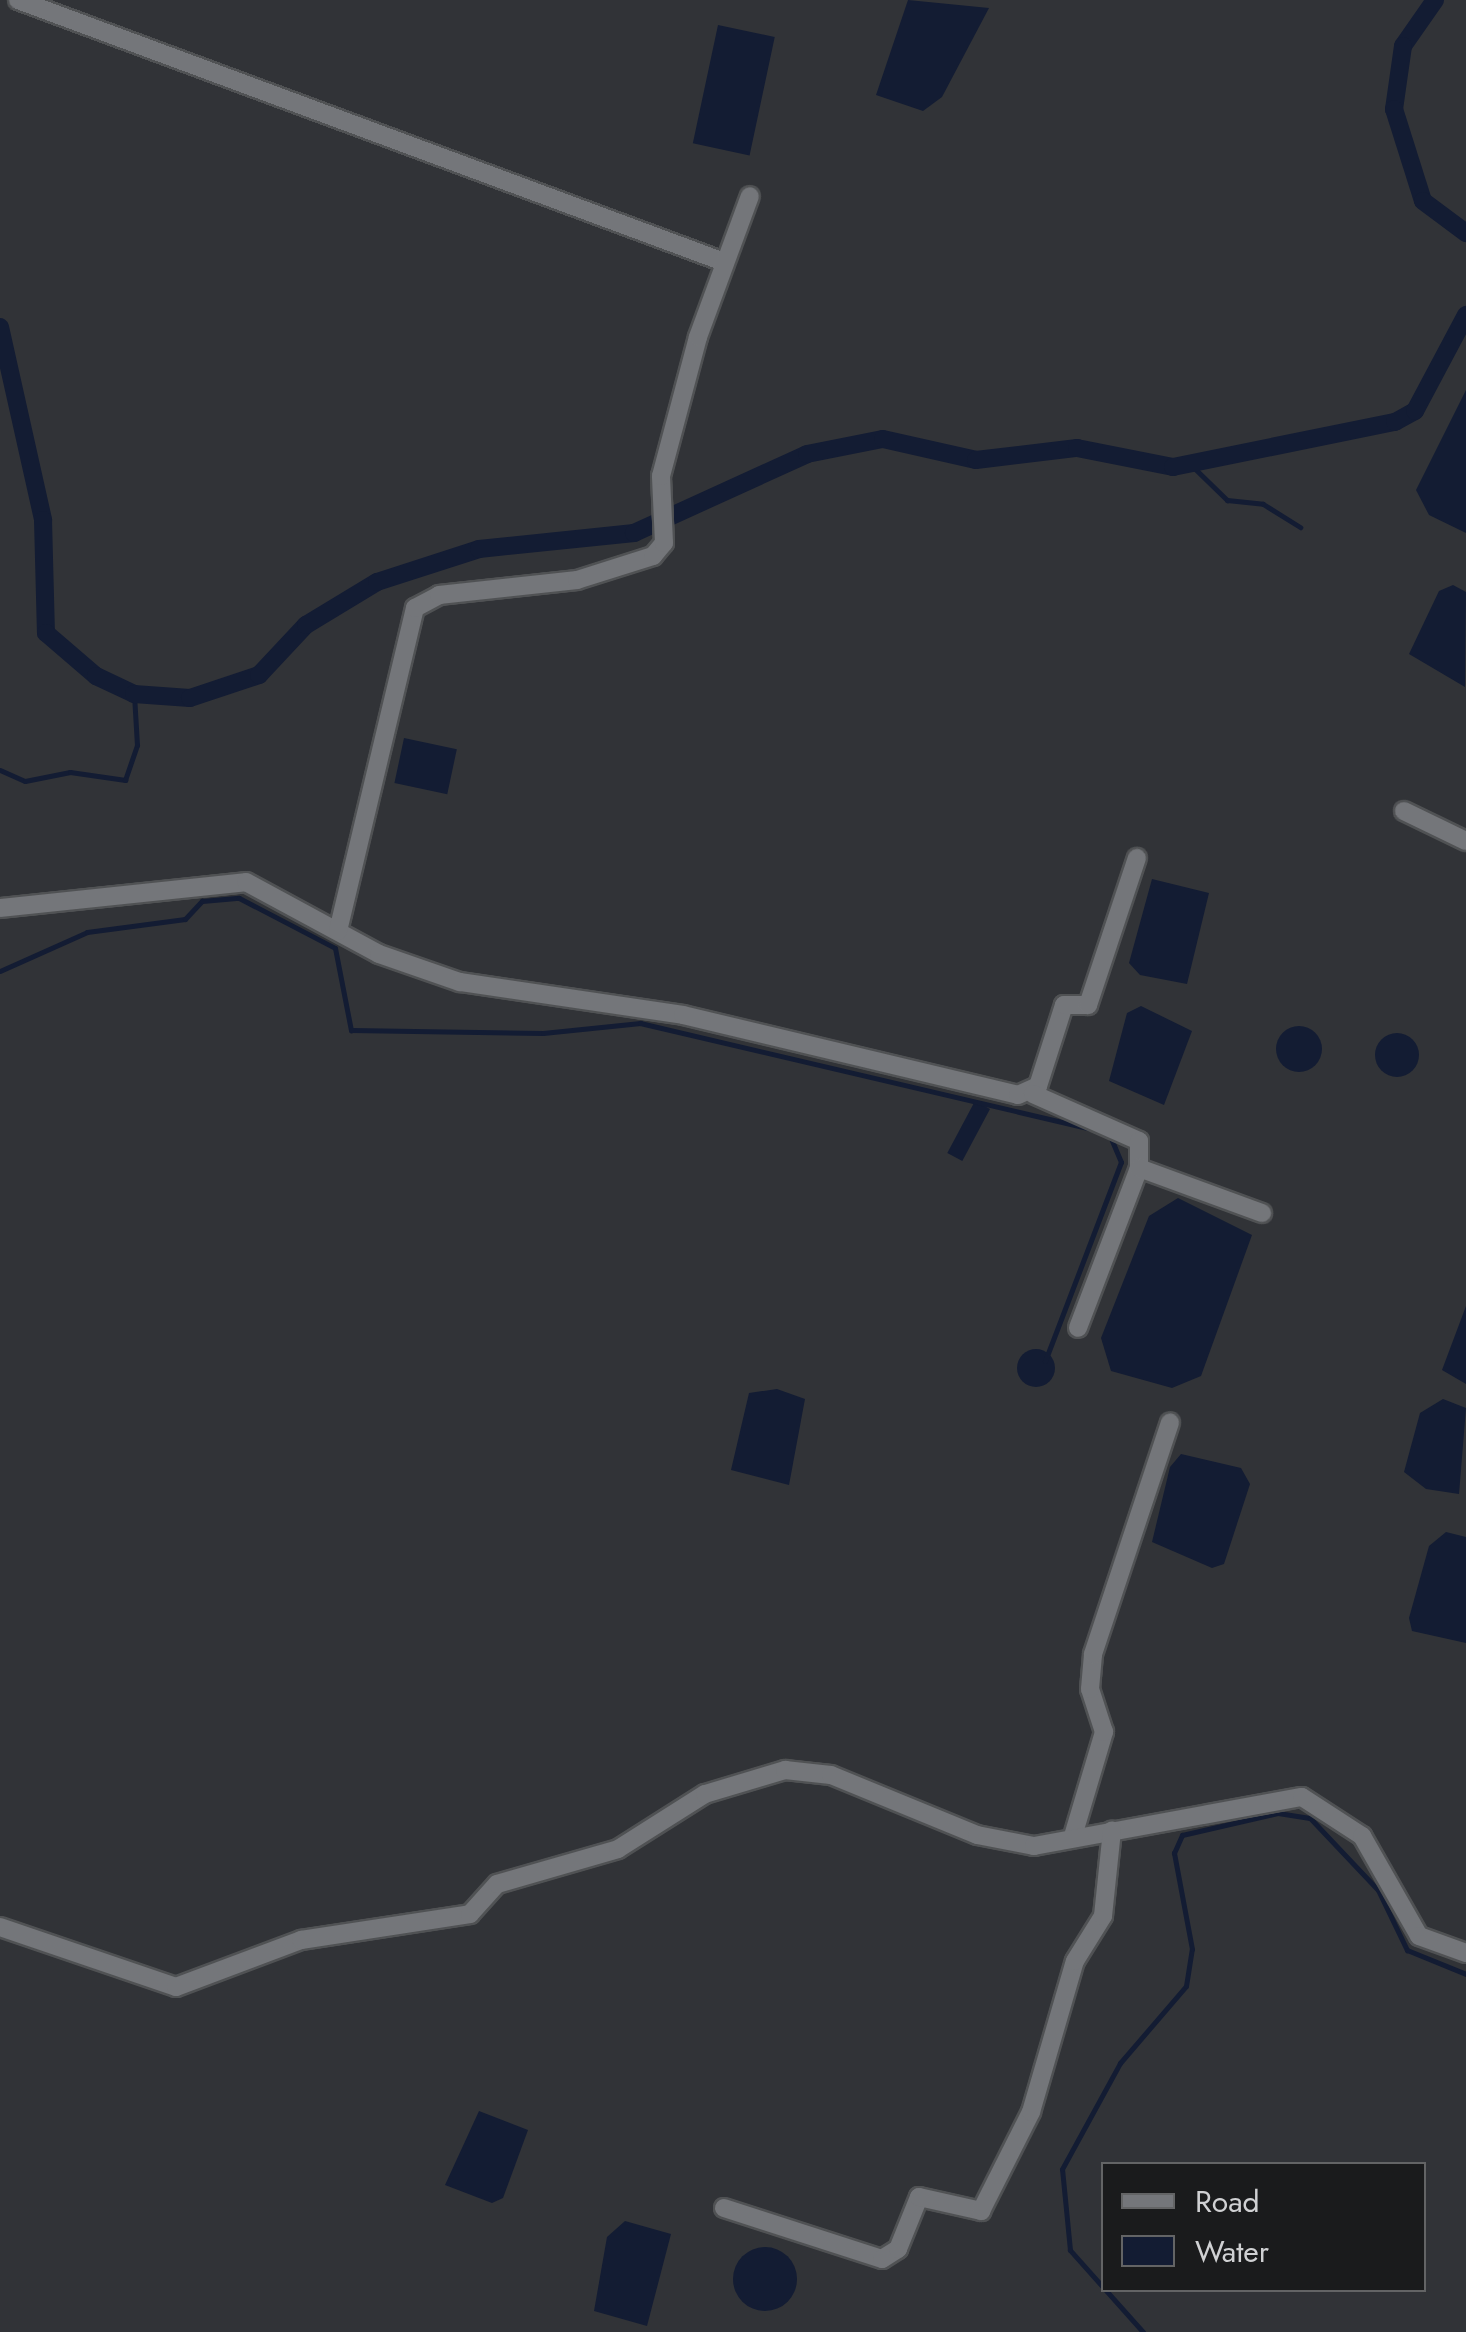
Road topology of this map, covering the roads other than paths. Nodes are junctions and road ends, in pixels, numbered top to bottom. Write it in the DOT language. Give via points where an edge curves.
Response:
graph roads {
  1 [pos="18,0"];
  2 [pos="750,196"];
  3 [pos="724,262"];
  4 [pos="1404,811"];
  5 [pos="1466,840"];
  6 [pos="1137,858"];
  7 [pos="0,908"];
  8 [pos="338,931"];
  9 [pos="1034,1094"];
  10 [pos="1139,1168"];
  11 [pos="1262,1213"];
  12 [pos="1078,1328"];
  13 [pos="1170,1422"];
  14 [pos="1112,1830"];
  15 [pos="1073,1836"];
  16 [pos="0,1926"];
  17 [pos="1466,1953"];
  18 [pos="724,2208"];
  1 -- 3 [label="street"];
  2 -- 3 [label="street"];
  3 -- 8 [label="street" via="659,500 666,535 653,556 577,580 439,594 415,608"];
  4 -- 5 [label="street"];
  6 -- 9 [label="street" via="1088,1005 1064,1004"];
  7 -- 8 [label="street" via="246,882"];
  8 -- 9 [label="street" via="379,954 501,992 683,1015 936,1082"];
  9 -- 10 [label="street" via="1133,1132"];
  10 -- 11 [label="street"];
  10 -- 12 [label="street"];
  13 -- 15 [label="street" via="1093,1654 1090,1689 1104,1732"];
  14 -- 15 [label="street"];
  14 -- 17 [label="street" via="1276,1799 1316,1801 1370,1846 1419,1936"];
  14 -- 18 [label="street" via="1103,1916 1075,1961 1031,2112 981,2211 919,2197 898,2249 882,2259"];
  15 -- 16 [label="street" via="1052,1845 1003,1842 831,1775 768,1771 705,1794 618,1848 497,1884 470,1914 301,1940 196,1983 142,1982"];
}
